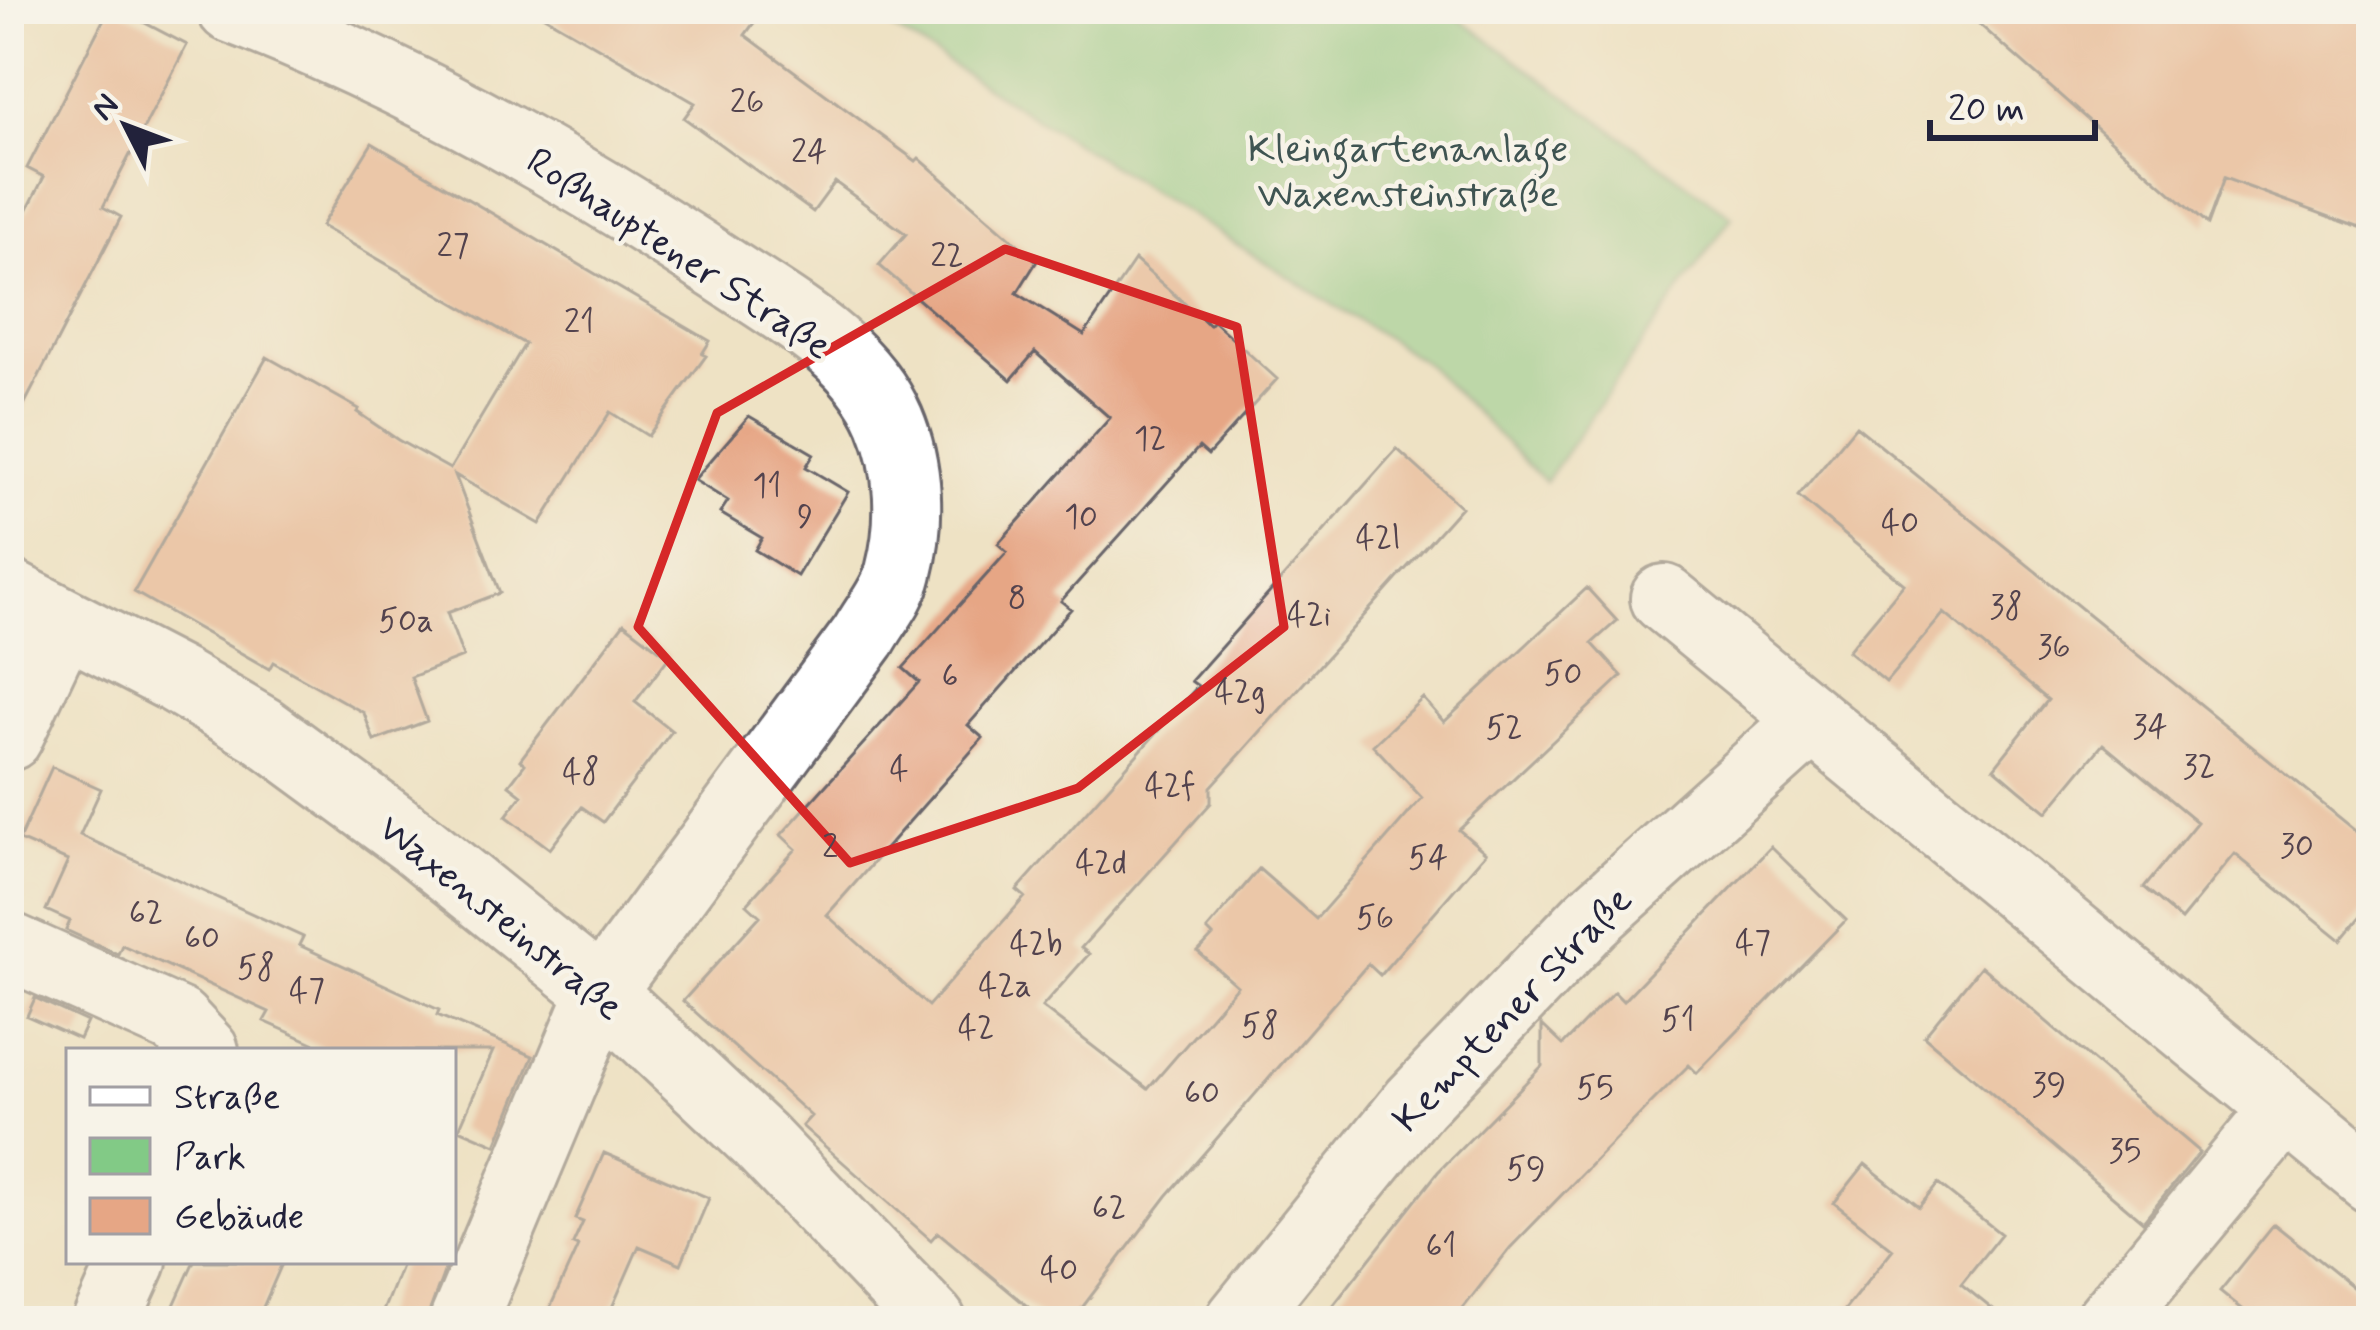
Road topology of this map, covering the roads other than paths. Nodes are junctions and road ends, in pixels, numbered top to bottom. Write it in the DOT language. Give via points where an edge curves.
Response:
graph roads {
  1 [pos="231,9"];
  2 [pos="1664,598"];
  3 [pos="36,608"];
  4 [pos="1811,721"];
  5 [pos="9,736"];
  6 [pos="9,946"];
  7 [pos="601,992"];
  8 [pos="202,1048"];
  9 [pos="2284,1108"];
  10 [pos="2371,1179"];
  11 [pos="132,1264"];
  12 [pos="106,1321"];
  13 [pos="463,1321"];
  14 [pos="932,1321"];
  15 [pos="1239,1321"];
  16 [pos="2109,1321"];
  1 -- 7 [label="street, Roßhauptener Straße" via="364,67 670,235 812,328 889,416 905,463 899,576 864,636"];
  2 -- 4 [label="street"];
  3 -- 5 [label="street"];
  3 -- 7 [label="street, Waxensteinstraße" via="262,730"];
  4 -- 9 [label="street"];
  4 -- 15 [label="street, Kemptener Straße" via="1591,920 1414,1103"];
  6 -- 8 [label="street" via="177,1021"];
  7 -- 13 [label="street, Roßhauptener Straße"];
  7 -- 14 [label="street, Waxensteinstraße" via="759,1140"];
  9 -- 10 [label="street"];
  9 -- 16 [label="street"];
  11 -- 12 [label="street"];
}
